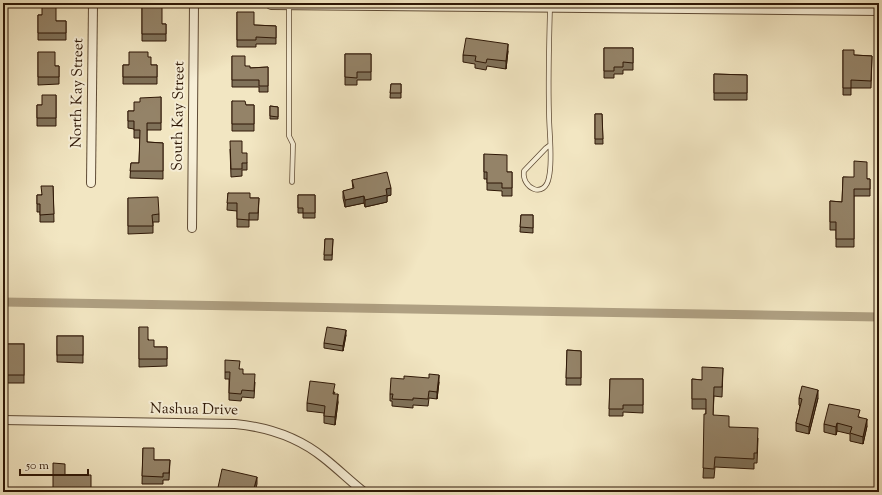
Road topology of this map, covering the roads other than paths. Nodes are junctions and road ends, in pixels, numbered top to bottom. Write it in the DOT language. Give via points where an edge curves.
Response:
graph roads {
  1 [pos="93,3"];
  2 [pos="194,3"];
  3 [pos="271,3"];
  4 [pos="289,5"];
  5 [pos="769,6"];
  6 [pos="550,8"];
  7 [pos="879,11"];
  8 [pos="550,145"];
  9 [pos="292,182"];
  10 [pos="91,183"];
  11 [pos="192,228"];
  12 [pos="3,420"];
  13 [pos="364,492"];
  1 -- 10 [label="street, North Kay Street"];
  2 -- 11 [label="street, South Kay Street"];
  3 -- 4 [label="street"];
  4 -- 6 [label="street"];
  4 -- 9 [label="lane" via="289,124 293,144"];
  5 -- 6 [label="street"];
  5 -- 7 [label="street"];
  6 -- 8 [label="lane"];
  8 -- 8 [label="lane" via="548,185 543,189 533,189 526,182 524,171"];
  12 -- 13 [label="street, Nashua Drive" via="249,425 288,436 307,446"];
}
